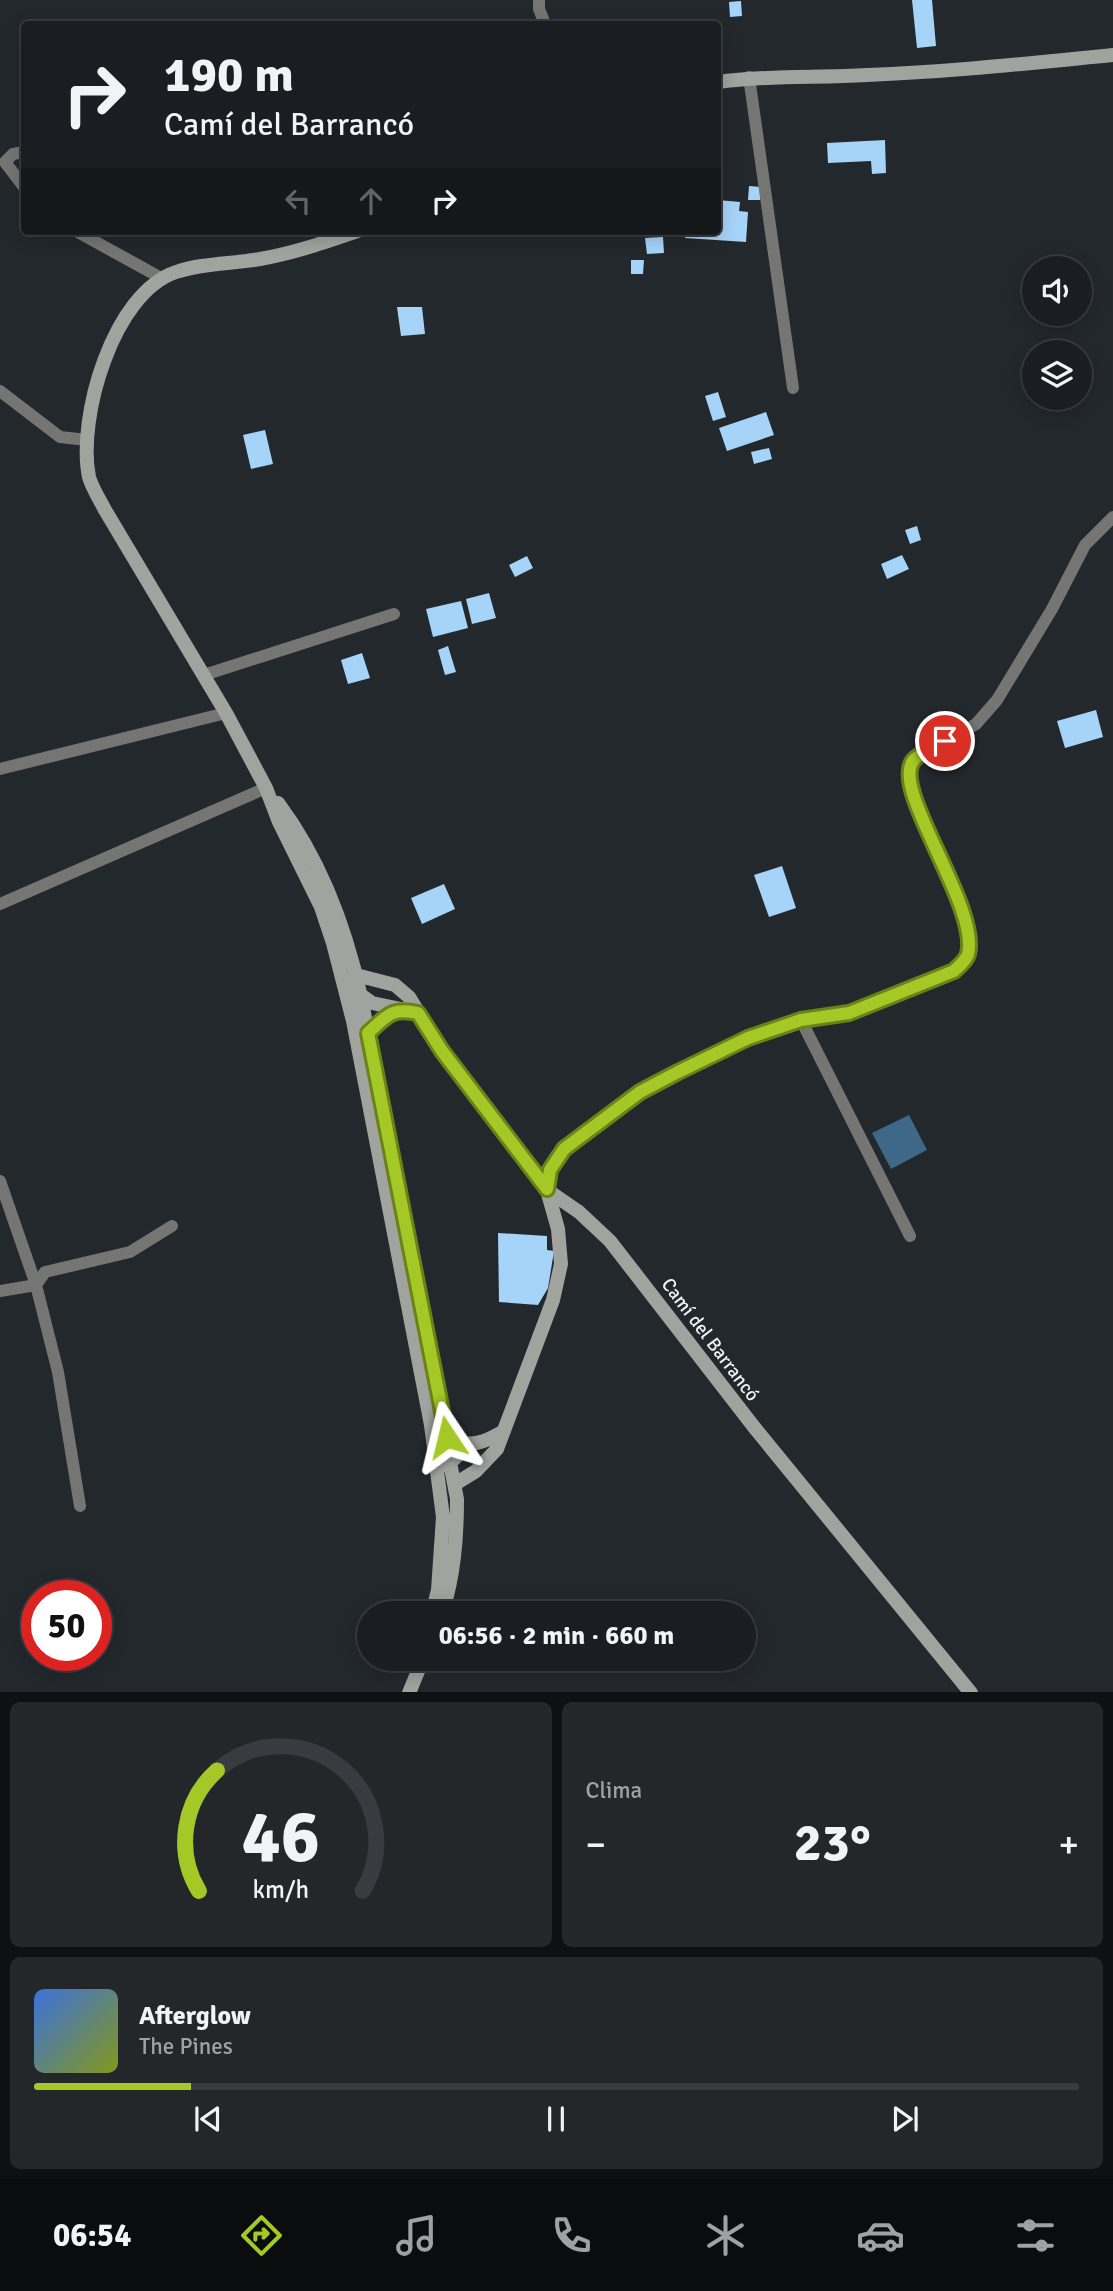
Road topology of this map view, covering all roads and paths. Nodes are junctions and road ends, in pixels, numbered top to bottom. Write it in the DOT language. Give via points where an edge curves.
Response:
graph roads {
  1 [pos="539,0"];
  2 [pos="544,21"];
  3 [pos="1113,55"];
  4 [pos="749,78"];
  5 [pos="721,82"];
  6 [pos="21,153"];
  7 [pos="21,183"];
  8 [pos="83,235"];
  9 [pos="346,235"];
  10 [pos="163,279"];
  11 [pos="793,388"];
  12 [pos="0,391"];
  13 [pos="87,440"];
  14 [pos="1113,517"];
  15 [pos="394,614"];
  16 [pos="204,676"];
  17 [pos="226,713"];
  18 [pos="0,769"];
  19 [pos="266,788"];
  20 [pos="0,904"];
  21 [pos="329,931"];
  22 [pos="356,975"];
  23 [pos="375,981"];
  24 [pos="366,1000"];
  25 [pos="401,1009"];
  26 [pos="418,1013"];
  27 [pos="801,1020"];
  28 [pos="368,1033"];
  29 [pos="378,1150"];
  30 [pos="0,1181"];
  31 [pos="547,1189"];
  32 [pos="172,1226"];
  33 [pos="910,1236"];
  34 [pos="36,1285"];
  35 [pos="0,1290"];
  36 [pos="428,1405"];
  37 [pos="504,1431"];
  38 [pos="447,1437"];
  39 [pos="468,1445"];
  40 [pos="451,1462"];
  41 [pos="476,1471"];
  42 [pos="455,1484"];
  43 [pos="80,1506"];
  44 [pos="438,1590"];
  45 [pos="435,1601"];
  46 [pos="446,1601"];
  47 [pos="417,1671"];
  48 [pos="409,1692"];
  49 [pos="971,1692"];
  1 -- 2 [label="street"];
  3 -- 4 [label="main road" via="946,71"];
  4 -- 5 [label="main road"];
  4 -- 11 [label="street"];
  6 -- 7 [label="street" via="5,162"];
  8 -- 10 [label="street"];
  9 -- 10 [label="main road" via="302,250 176,272"];
  10 -- 13 [label="main road" via="133,304 117,331 95,391"];
  12 -- 13 [label="street" via="60,437"];
  13 -- 16 [label="main road" via="89,478"];
  14 -- 27 [label="street" via="1085,544 998,700 976,724 913,761 908,775 970,937 967,958 954,971 849,1013"];
  15 -- 16 [label="street"];
  16 -- 17 [label="main road"];
  17 -- 18 [label="street"];
  17 -- 19 [label="main road"];
  19 -- 20 [label="street"];
  19 -- 21 [label="main road"];
  19 -- 22 [label="main road" via="289,818 325,886 351,950"];
  21 -- 24 [label="main road" via="341,946 352,985"];
  21 -- 29 [label="main road" via="353,1021"];
  22 -- 23 [label="main road, Camí del Barrancó"];
  22 -- 24 [label="main road"];
  23 -- 24 [label="main road"];
  23 -- 26 [label="main road, Camí del Barrancó" via="395,985"];
  24 -- 25 [label="main road"];
  24 -- 28 [label="main road"];
  24 -- 29 [label="main road" via="357,1010 381,1137"];
  25 -- 26 [label="main road"];
  25 -- 28 [label="main road"];
  26 -- 31 [label="main road, Camí del Barrancó"];
  27 -- 31 [label="street" via="748,1038 640,1092 564,1149 550,1170"];
  27 -- 33 [label="street"];
  28 -- 38 [label="main road"];
  29 -- 36 [label="main road"];
  30 -- 34 [label="street"];
  31 -- 37 [label="main road" via="561,1264 553,1300"];
  31 -- 49 [label="main road, Camí del Barrancó" via="610,1241 754,1427"];
  32 -- 34 [label="street" via="130,1252 45,1272"];
  34 -- 35 [label="street"];
  34 -- 43 [label="street" via="58,1372"];
  36 -- 40 [label="main road" via="442,1450"];
  36 -- 44 [label="main road" via="443,1517"];
  37 -- 39 [label="main road"];
  37 -- 41 [label="main road" via="497,1449"];
  38 -- 39 [label="main road"];
  38 -- 40 [label="main road"];
  39 -- 40 [label="main road"];
  40 -- 41 [label="main road"];
  40 -- 42 [label="main road"];
  40 -- 44 [label="main road" via="448,1566"];
  41 -- 42 [label="main road"];
  42 -- 46 [label="main road" via="457,1540"];
  44 -- 45 [label="main road"];
  47 -- 48 [label="main road"];
}
